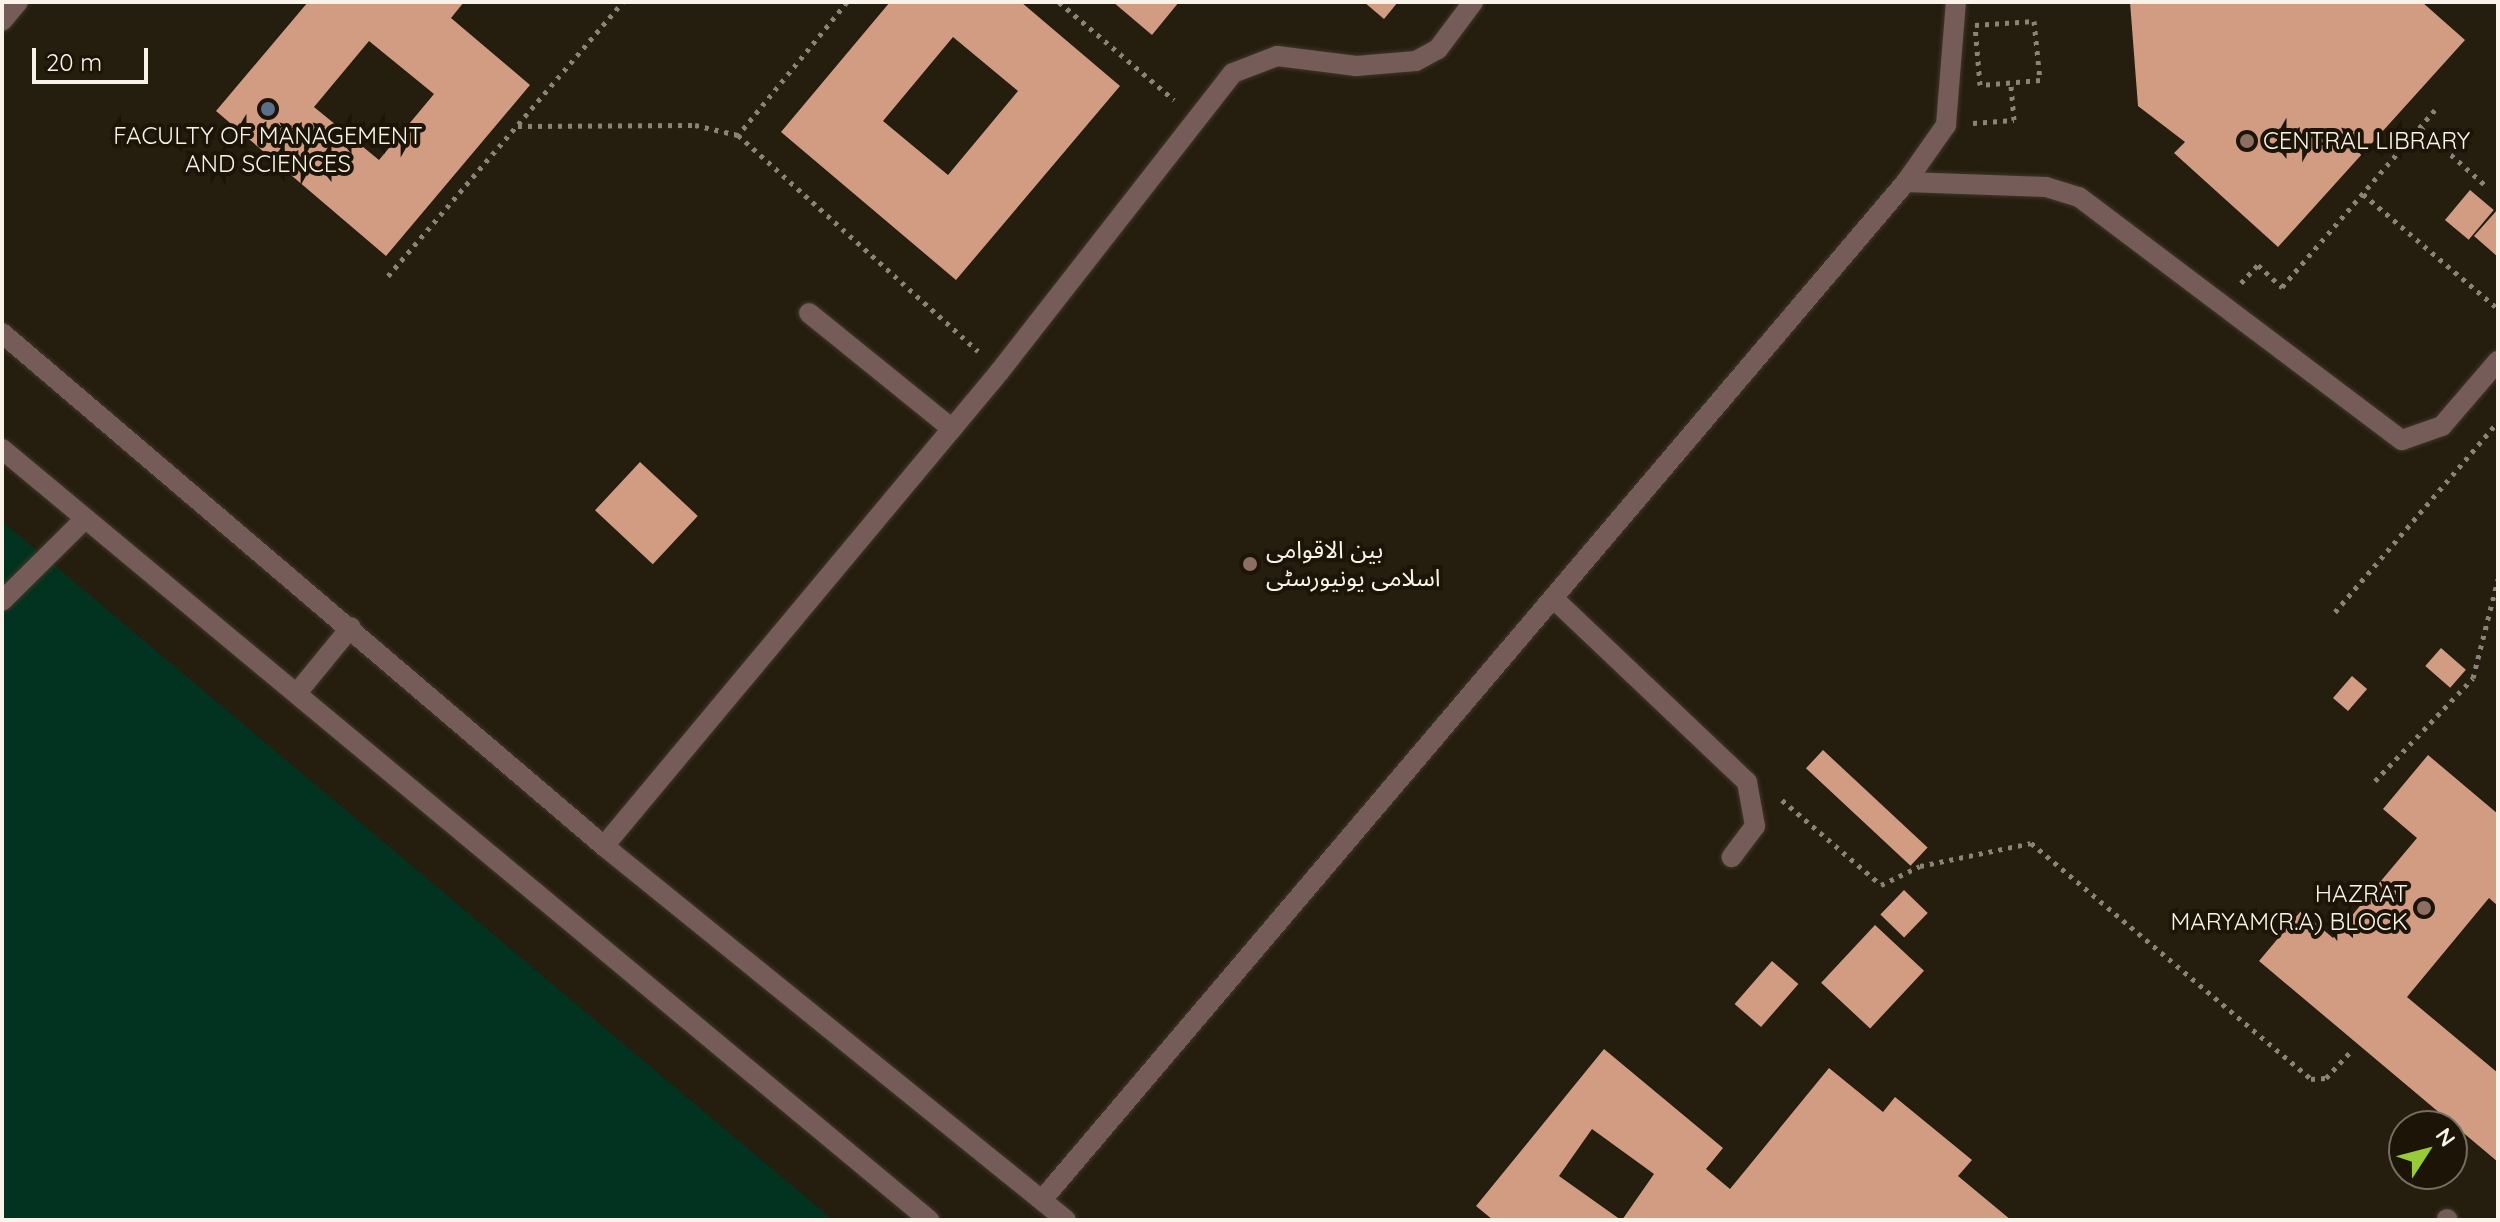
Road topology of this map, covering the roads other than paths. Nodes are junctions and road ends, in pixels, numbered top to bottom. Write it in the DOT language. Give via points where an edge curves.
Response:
graph roads {
  1 [pos="18,2"];
  2 [pos="1473,2"];
  3 [pos="1956,2"];
  4 [pos="2,21"];
  5 [pos="1906,182"];
  6 [pos="809,313"];
  7 [pos="2,333"];
  8 [pos="2498,361"];
  9 [pos="952,429"];
  10 [pos="2,449"];
  11 [pos="85,519"];
  12 [pos="1553,598"];
  13 [pos="2,601"];
  14 [pos="351,627"];
  15 [pos="297,693"];
  16 [pos="604,846"];
  17 [pos="1732,857"];
  18 [pos="1042,1200"];
  19 [pos="929,1220"];
  20 [pos="1066,1220"];
  1 -- 4 [label="street"];
  2 -- 9 [label="street" via="1438,49 1416,61 1356,66 1254,59 1195,117"];
  3 -- 5 [label="street" via="1946,125"];
  5 -- 8 [label="street" via="2046,187 2079,197 2402,440 2442,426"];
  5 -- 12 [label="street"];
  6 -- 9 [label="street"];
  7 -- 14 [label="street"];
  9 -- 16 [label="street"];
  10 -- 11 [label="street"];
  11 -- 13 [label="street"];
  11 -- 15 [label="street"];
  12 -- 17 [label="street" via="1747,782 1755,826"];
  12 -- 18 [label="street"];
  14 -- 15 [label="street"];
  14 -- 16 [label="street"];
  15 -- 19 [label="street"];
  16 -- 18 [label="street"];
  18 -- 20 [label="street"];
}
